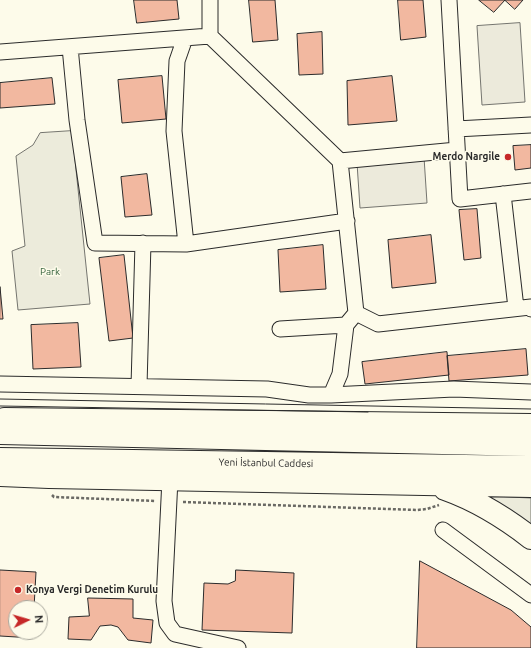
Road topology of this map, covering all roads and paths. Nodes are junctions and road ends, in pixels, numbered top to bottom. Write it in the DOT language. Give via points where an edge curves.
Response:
graph roads {
  1 [pos="210,0"];
  2 [pos="449,0"];
  3 [pos="210,36"];
  4 [pos="186,38"];
  5 [pos="70,47"];
  6 [pos="0,52"];
  7 [pos="531,125"];
  8 [pos="456,129"];
  9 [pos="457,150"];
  10 [pos="340,161"];
  11 [pos="531,191"];
  12 [pos="503,194"];
  13 [pos="347,221"];
  14 [pos="143,244"];
  15 [pos="186,244"];
  16 [pos="516,308"];
  17 [pos="531,309"];
  18 [pos="356,313"];
  19 [pos="346,325"];
  20 [pos="280,329"];
  21 [pos="0,384"];
  22 [pos="139,386"];
  23 [pos="531,392"];
  24 [pos="331,395"];
  25 [pos="0,419"];
  26 [pos="531,425"];
  27 [pos="0,433"];
  28 [pos="531,445"];
  29 [pos="0,459"];
  30 [pos="531,467"];
  31 [pos="0,475"];
  32 [pos="170,479"];
  33 [pos="426,484"];
  34 [pos="531,486"];
  35 [pos="48,492"];
  36 [pos="462,496"];
  37 [pos="169,501"];
  38 [pos="443,530"];
  39 [pos="531,538"];
  40 [pos="531,595"];
  41 [pos="238,648"];
  1 -- 3 [label="street"];
  2 -- 8 [label="street"];
  3 -- 4 [label="street"];
  3 -- 10 [label="street"];
  4 -- 5 [label="street"];
  4 -- 15 [label="street" via="177,60 174,131"];
  5 -- 6 [label="street"];
  5 -- 14 [label="street" via="77,120 96,243"];
  7 -- 8 [label="street"];
  8 -- 9 [label="street"];
  9 -- 10 [label="street"];
  9 -- 12 [label="street" via="460,199"];
  10 -- 13 [label="street"];
  11 -- 12 [label="street"];
  12 -- 16 [label="street"];
  13 -- 15 [label="street"];
  13 -- 18 [label="street"];
  14 -- 15 [label="street"];
  14 -- 22 [label="street"];
  16 -- 17 [label="street"];
  16 -- 18 [label="street" via="378,324"];
  18 -- 19 [label="street"];
  19 -- 20 [label="street"];
  19 -- 24 [label="street" via="340,374"];
  21 -- 22 [label="street"];
  22 -- 24 [label="street" via="267,388"];
  23 -- 24 [label="street" via="454,389"];
  25 -- 26 [label="highway"];
  27 -- 28 [label="highway"];
  29 -- 30 [label="highway, Yeni İstanbul Caddesi"];
  31 -- 32 [label="highway"];
  32 -- 33 [label="highway"];
  32 -- 37 [label="street"];
  33 -- 34 [label="highway"];
  33 -- 36 [label="highway"];
  35 -- 37 [label="path" via="54,497"];
  36 -- 37 [label="path" via="435,507 417,510"];
  36 -- 39 [label="highway" via="497,514"];
  37 -- 41 [label="street" via="164,601 167,623 175,634"];
  38 -- 40 [label="street"];
}
